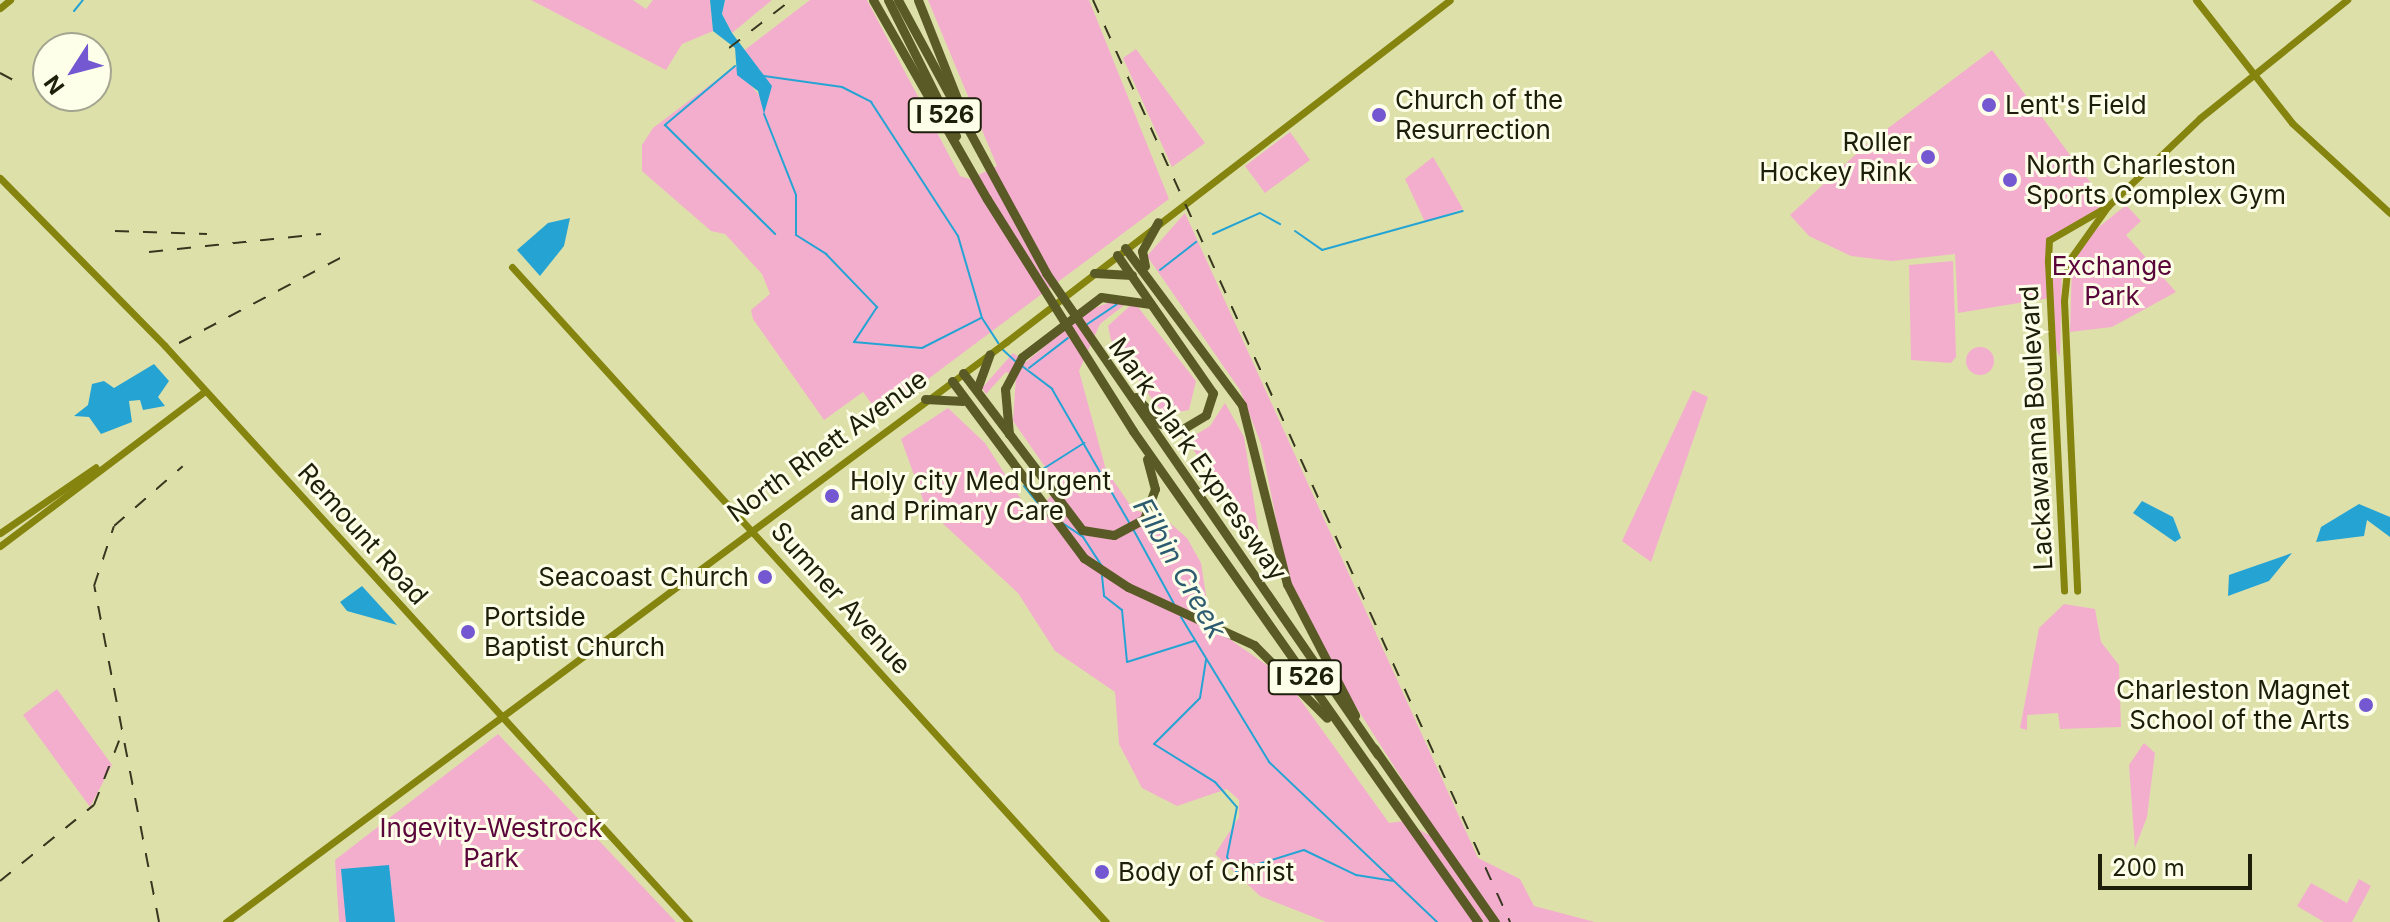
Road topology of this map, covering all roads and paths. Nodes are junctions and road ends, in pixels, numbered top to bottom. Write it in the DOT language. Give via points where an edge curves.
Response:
graph roads {
  1 [pos="10,0"];
  2 [pos="873,0"];
  3 [pos="888,0"];
  4 [pos="898,0"];
  5 [pos="918,0"];
  6 [pos="1450,0"];
  7 [pos="2196,0"];
  8 [pos="2347,0"];
  9 [pos="0,8"];
  10 [pos="2251,72"];
  11 [pos="984,167"];
  12 [pos="0,178"];
  13 [pos="987,199"];
  14 [pos="2108,206"];
  15 [pos="2390,213"];
  16 [pos="1158,222"];
  17 [pos="2054,238"];
  18 [pos="2073,250"];
  19 [pos="1121,252"];
  20 [pos="2048,262"];
  21 [pos="2068,262"];
  22 [pos="512,267"];
  23 [pos="1146,269"];
  24 [pos="1094,273"];
  25 [pos="1132,275"];
  26 [pos="1157,309"];
  27 [pos="1075,318"];
  28 [pos="990,354"];
  29 [pos="963,373"];
  30 [pos="952,381"];
  31 [pos="205,391"];
  32 [pos="925,399"];
  33 [pos="982,399"];
  34 [pos="966,402"];
  35 [pos="1133,431"];
  36 [pos="1016,448"];
  37 [pos="116,457"];
  38 [pos="14,523"];
  39 [pos="750,527"];
  40 [pos="21,530"];
  41 [pos="0,533"];
  42 [pos="0,546"];
  43 [pos="2064,591"];
  44 [pos="2077,591"];
  45 [pos="500,714"];
  46 [pos="1378,755"];
  47 [pos="1376,780"];
  48 [pos="226,922"];
  49 [pos="689,922"];
  50 [pos="1106,922"];
  51 [pos="1478,922"];
  52 [pos="1495,922"];
  1 -- 9 [label="main road"];
  2 -- 13 [label="highway"];
  3 -- 13 [label="highway, Mark Clark Expressway / I 526"];
  4 -- 11 [label="highway, Mark Clark Expressway / I 526"];
  5 -- 11 [label="highway"];
  6 -- 16 [label="main road, North Rhett Avenue"];
  7 -- 10 [label="main road"];
  8 -- 10 [label="main road"];
  10 -- 14 [label="main road"];
  10 -- 15 [label="main road" via="2303,134"];
  11 -- 27 [label="highway, Mark Clark Expressway / I 526, bridge"];
  12 -- 31 [label="main road, Remount Road"];
  13 -- 35 [label="highway, Mark Clark Expressway / I 526, bridge"];
  14 -- 17 [label="main road"];
  14 -- 18 [label="main road"];
  16 -- 19 [label="main road, North Rhett Avenue"];
  16 -- 23 [label="highway" via="1142,251"];
  17 -- 18 [label="main road"];
  17 -- 20 [label="main road, Lackawanna Boulevard" via="2044,247"];
  18 -- 21 [label="main road, Lackawanna Boulevard"];
  19 -- 23 [label="highway"];
  19 -- 24 [label="main road, North Rhett Avenue"];
  19 -- 25 [label="highway"];
  20 -- 21 [label="main road"];
  20 -- 43 [label="main road, Lackawanna Boulevard"];
  21 -- 44 [label="main road, Lackawanna Boulevard" via="2064,301"];
  22 -- 39 [label="main road, Sumner Avenue"];
  23 -- 46 [label="highway, bridge" via="1202,346 1252,431 1291,596"];
  24 -- 25 [label="highway"];
  24 -- 28 [label="main road, North Rhett Avenue"];
  25 -- 26 [label="highway"];
  26 -- 27 [label="highway, bridge" via="1189,352 1213,399 1198,423 1174,430 1152,417"];
  26 -- 36 [label="highway" via="1130,296 1101,297 1022,357 1008,380 1003,405"];
  27 -- 46 [label="highway, Mark Clark Expressway / I 526, bridge"];
  28 -- 29 [label="main road, North Rhett Avenue"];
  28 -- 33 [label="highway" via="976,379"];
  29 -- 30 [label="main road, North Rhett Avenue"];
  29 -- 33 [label="highway"];
  30 -- 32 [label="main road, North Rhett Avenue"];
  30 -- 34 [label="highway"];
  31 -- 37 [label="main road"];
  31 -- 45 [label="main road, Remount Road"];
  32 -- 34 [label="highway" via="948,395"];
  32 -- 39 [label="main road, North Rhett Avenue"];
  33 -- 36 [label="highway"];
  34 -- 47 [label="highway" via="1034,496 1105,574 1272,658"];
  35 -- 36 [label="highway" via="1155,489 1133,528 1106,536 1082,530"];
  35 -- 47 [label="highway, Mark Clark Expressway / I 526"];
  37 -- 38 [label="main road"];
  37 -- 40 [label="main road"];
  38 -- 40 [label="main road"];
  38 -- 41 [label="main road"];
  39 -- 45 [label="main road, North Rhett Avenue"];
  39 -- 50 [label="main road, Sumner Avenue"];
  40 -- 42 [label="main road"];
  45 -- 48 [label="main road, North Rhett Avenue"];
  45 -- 49 [label="main road, Remount Road"];
  46 -- 52 [label="highway, Mark Clark Expressway / I 526"];
  47 -- 51 [label="highway, Mark Clark Expressway / I 526"];
}
